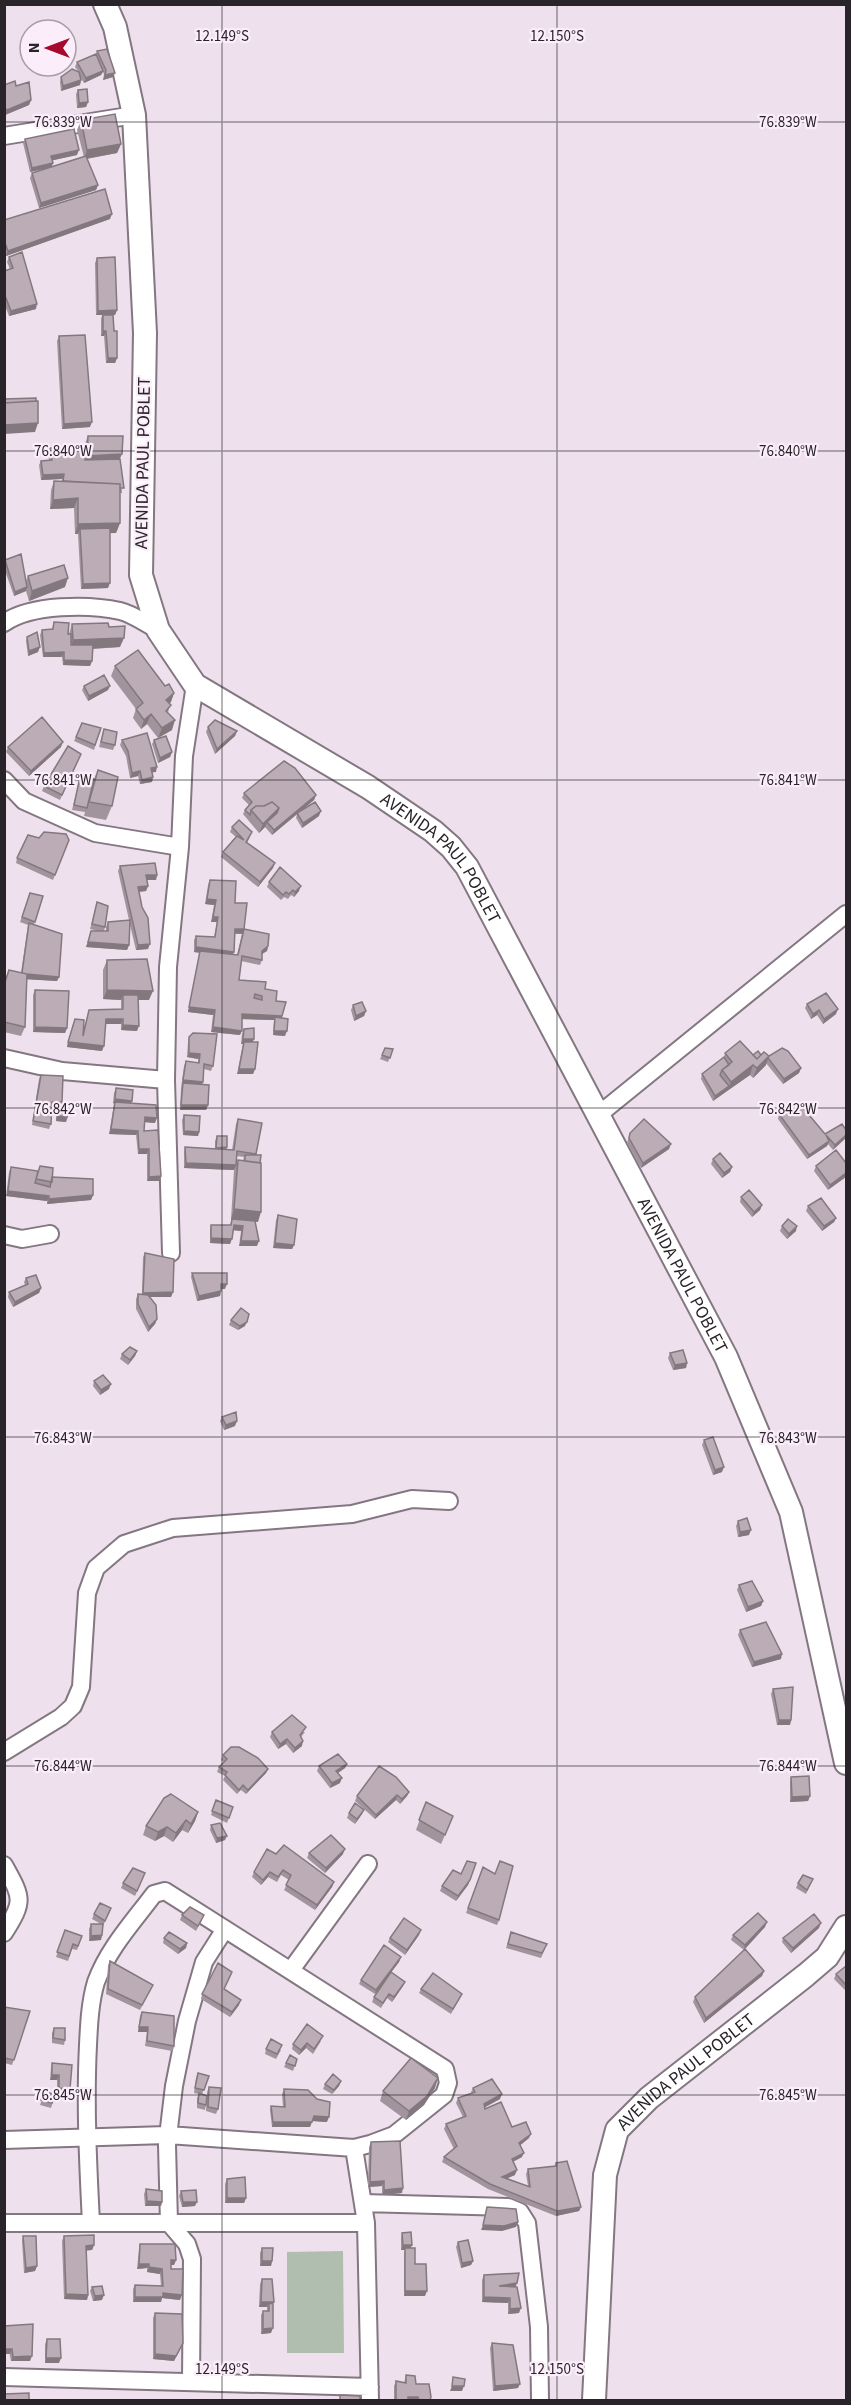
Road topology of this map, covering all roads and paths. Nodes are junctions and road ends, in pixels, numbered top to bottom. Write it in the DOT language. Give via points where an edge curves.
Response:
graph roads {
  1 [pos="105,4"];
  2 [pos="134,115"];
  3 [pos="4,136"];
  4 [pos="4,624"];
  5 [pos="158,630"];
  6 [pos="195,685"];
  7 [pos="4,780"];
  8 [pos="180,847"];
  9 [pos="846,914"];
  10 [pos="4,1058"];
  11 [pos="166,1080"];
  12 [pos="597,1116"];
  13 [pos="50,1234"];
  14 [pos="4,1235"];
  15 [pos="171,1253"];
  16 [pos="449,1501"];
  17 [pos="4,1752"];
  18 [pos="846,1763"];
  19 [pos="369,1864"];
  20 [pos="4,1865"];
  21 [pos="846,1927"];
  22 [pos="225,1929"];
  23 [pos="4,1933"];
  24 [pos="291,1970"];
  25 [pos="168,2135"];
  26 [pos="87,2138"];
  27 [pos="4,2140"];
  28 [pos="354,2148"];
  29 [pos="363,2203"];
  30 [pos="4,2223"];
  31 [pos="91,2223"];
  32 [pos="169,2223"];
  33 [pos="366,2223"];
  34 [pos="4,2377"];
  35 [pos="191,2381"];
  36 [pos="370,2394"];
  37 [pos="540,2400"];
  38 [pos="594,2400"];
  1 -- 2 [label="main road, AVENIDA PAUL POBLET" via="116,27"];
  2 -- 3 [label="street"];
  2 -- 5 [label="main road, AVENIDA PAUL POBLET" via="145,333 141,575"];
  4 -- 5 [label="street" via="12,618 51,609 90,606 122,611"];
  5 -- 6 [label="main road, AVENIDA PAUL POBLET"];
  6 -- 8 [label="street" via="184,756"];
  6 -- 12 [label="main road, AVENIDA PAUL POBLET" via="368,787 451,847 467,867"];
  7 -- 8 [label="street" via="24,801 95,833"];
  8 -- 11 [label="street" via="168,967"];
  9 -- 12 [label="street"];
  10 -- 11 [label="street" via="62,1071"];
  11 -- 15 [label="street"];
  12 -- 18 [label="main road, AVENIDA PAUL POBLET" via="726,1357 791,1512"];
  13 -- 14 [label="street" via="22,1239"];
  16 -- 17 [label="street" via="412,1499 352,1514 173,1528 124,1544 96,1568 87,1593 81,1687 73,1706"];
  19 -- 24 [label="street"];
  20 -- 23 [label="street" via="20,1902"];
  21 -- 38 [label="main road, AVENIDA PAUL POBLET" via="827,1957 649,2098 617,2130 605,2175"];
  22 -- 24 [label="street"];
  22 -- 25 [label="street" via="204,1962 187,2021"];
  22 -- 26 [label="street" via="159,1892 109,1954 90,2007"];
  24 -- 28 [label="street" via="445,2069 448,2084 444,2095 394,2135"];
  25 -- 26 [label="street"];
  25 -- 28 [label="street"];
  25 -- 32 [label="street"];
  26 -- 27 [label="street"];
  26 -- 31 [label="street"];
  28 -- 29 [label="street"];
  29 -- 33 [label="street"];
  29 -- 37 [label="street" via="508,2207 520,2212 527,2223 539,2327"];
  30 -- 31 [label="street"];
  31 -- 32 [label="street"];
  32 -- 33 [label="street"];
  32 -- 35 [label="street" via="187,2244 192,2259"];
  33 -- 36 [label="street"];
  34 -- 35 [label="street"];
  35 -- 36 [label="street"];
}
